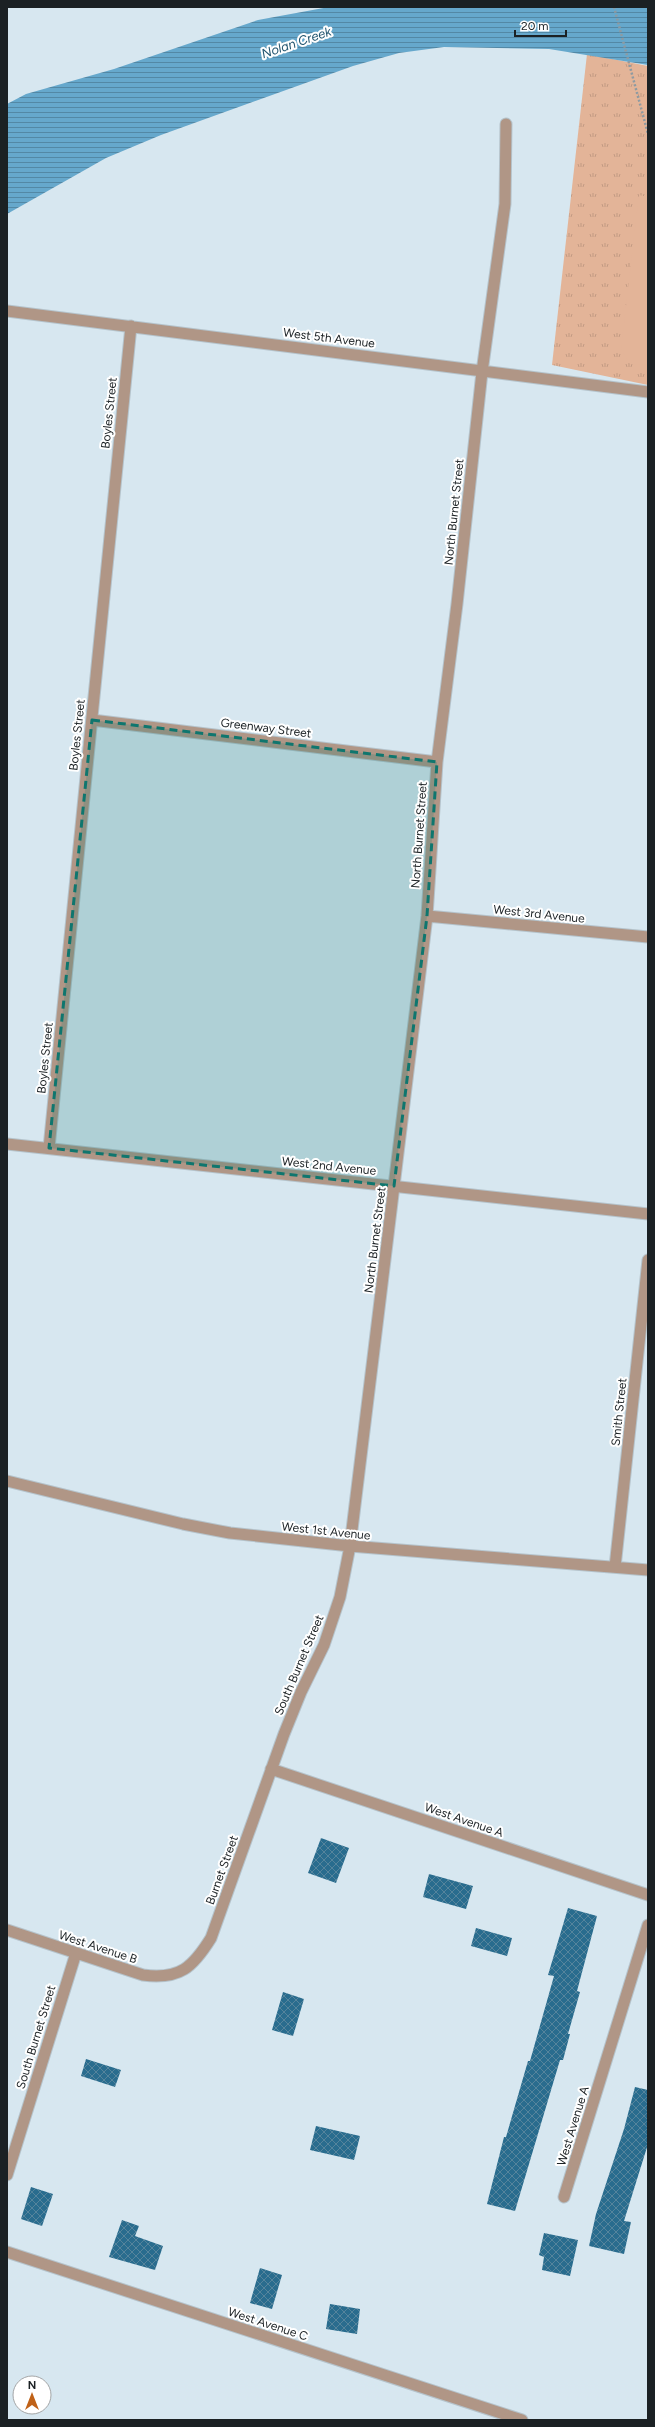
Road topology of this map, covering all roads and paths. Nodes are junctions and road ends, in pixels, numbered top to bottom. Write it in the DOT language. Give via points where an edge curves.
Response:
graph roads {
  1 [pos="614,7"];
  2 [pos="506,124"];
  3 [pos="648,134"];
  4 [pos="7,311"];
  5 [pos="131,326"];
  6 [pos="482,372"];
  7 [pos="648,392"];
  8 [pos="92,720"];
  9 [pos="437,762"];
  10 [pos="427,916"];
  11 [pos="648,937"];
  12 [pos="7,1144"];
  13 [pos="49,1148"];
  14 [pos="394,1186"];
  15 [pos="648,1214"];
  16 [pos="648,1260"];
  17 [pos="7,1480"];
  18 [pos="350,1546"];
  19 [pos="615,1567"];
  20 [pos="648,1570"];
  21 [pos="271,1769"];
  22 [pos="648,1895"];
  23 [pos="648,1925"];
  24 [pos="7,1930"];
  25 [pos="76,1953"];
  26 [pos="183,1971"];
  27 [pos="7,2175"];
  28 [pos="564,2197"];
  29 [pos="7,2252"];
  30 [pos="522,2420"];
  1 -- 3 [label="path"];
  2 -- 6 [label="street, North Burnet Street" via="505,204"];
  4 -- 5 [label="street, West 5th Avenue"];
  5 -- 6 [label="street, West 5th Avenue"];
  5 -- 8 [label="street, Boyles Street"];
  6 -- 7 [label="street, West 5th Avenue"];
  6 -- 9 [label="street, North Burnet Street"];
  8 -- 9 [label="street, Greenway Street"];
  8 -- 13 [label="street, Boyles Street"];
  9 -- 10 [label="street, North Burnet Street"];
  10 -- 11 [label="street, West 3rd Avenue"];
  10 -- 14 [label="street, North Burnet Street"];
  12 -- 13 [label="street, West 2nd Avenue"];
  13 -- 14 [label="street, West 2nd Avenue"];
  14 -- 15 [label="street, West 2nd Avenue"];
  14 -- 18 [label="street, North Burnet Street"];
  16 -- 19 [label="street, Smith Street"];
  17 -- 18 [label="street, West 1st Avenue" via="183,1524 230,1533"];
  18 -- 19 [label="street, West 1st Avenue"];
  18 -- 21 [label="street, South Burnet Street" via="340,1597 324,1646 301,1692"];
  19 -- 20 [label="street, West 1st Avenue"];
  21 -- 22 [label="street, West Avenue A"];
  21 -- 26 [label="street, Burnet Street" via="211,1938 198,1959"];
  23 -- 28 [label="street, West Avenue A"];
  24 -- 25 [label="street, West Avenue B"];
  25 -- 26 [label="street, West Avenue B" via="143,1975 156,1977"];
  25 -- 27 [label="street, South Burnet Street"];
  29 -- 30 [label="street, West Avenue C"];
}
